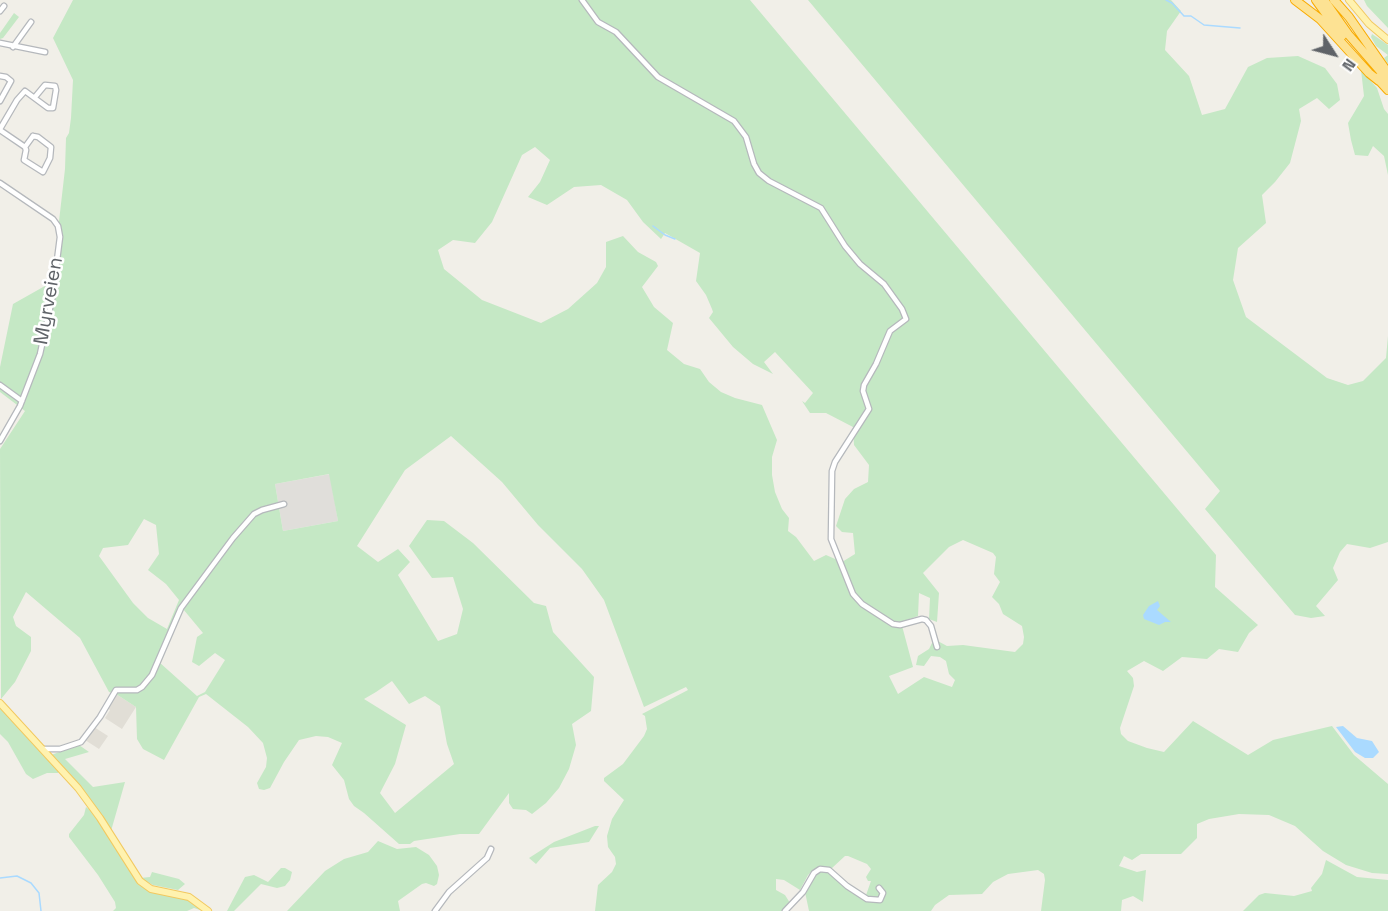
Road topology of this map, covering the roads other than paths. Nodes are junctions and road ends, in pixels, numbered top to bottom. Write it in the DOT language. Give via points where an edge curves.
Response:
graph roads {
  1 [pos="582,0"];
  2 [pos="1295,0"];
  3 [pos="1306,0"];
  4 [pos="1316,0"];
  5 [pos="1324,0"];
  6 [pos="1334,0"];
  7 [pos="1339,0"];
  8 [pos="1351,0"];
  9 [pos="4,6"];
  10 [pos="0,11"];
  11 [pos="1349,17"];
  12 [pos="1320,19"];
  13 [pos="31,22"];
  14 [pos="1388,38"];
  15 [pos="0,43"];
  16 [pos="13,47"];
  17 [pos="45,52"];
  18 [pos="1388,73"];
  19 [pos="0,76"];
  20 [pos="1384,80"];
  21 [pos="1388,90"];
  22 [pos="35,97"];
  23 [pos="0,101"];
  24 [pos="0,129"];
  25 [pos="25,147"];
  26 [pos="0,183"];
  27 [pos="0,385"];
  28 [pos="22,401"];
  29 [pos="0,441"];
  30 [pos="284,504"];
  31 [pos="937,647"];
  32 [pos="0,703"];
  33 [pos="42,749"];
  34 [pos="491,849"];
  35 [pos="879,888"];
  36 [pos="208,911"];
  37 [pos="435,911"];
  38 [pos="785,911"];
  1 -- 31 [label="street" via="598,22 616,32 658,77 734,121 746,136 759,173 821,208 845,246 884,284 902,309 906,319 890,331 864,385 869,409 832,471 831,539 853,594 862,604 893,624 926,620"];
  2 -- 12 [label="highway"];
  3 -- 12 [label="highway"];
  4 -- 20 [label="highway" via="1344,39"];
  5 -- 20 [label="highway"];
  6 -- 11 [label="highway"];
  7 -- 11 [label="highway"];
  8 -- 14 [label="main road" via="1370,24"];
  9 -- 10 [label="street"];
  11 -- 18 [label="highway"];
  12 -- 20 [label="highway" via="1369,73"];
  13 -- 16 [label="street"];
  15 -- 16 [label="street"];
  16 -- 17 [label="street"];
  19 -- 23 [label="street" via="11,81"];
  20 -- 21 [label="highway"];
  22 -- 22 [label="street" via="52,108 55,86 45,85"];
  22 -- 24 [label="street" via="22,93"];
  24 -- 25 [label="street"];
  25 -- 25 [label="street" via="24,160 43,172 51,147 33,136"];
  26 -- 28 [label="street, Myrveien" via="51,217 60,232 47,325"];
  27 -- 28 [label="street"];
  28 -- 29 [label="street, Myrveien"];
  30 -- 33 [label="street" via="254,514 233,538 181,608 152,675 142,687 116,690 81,742 60,749"];
  32 -- 33 [label="main road"];
  33 -- 36 [label="main road" via="89,803 140,881 189,897"];
  34 -- 37 [label="street"];
  35 -- 38 [label="street" via="883,893 880,900 867,899 829,870 820,869"];
}
